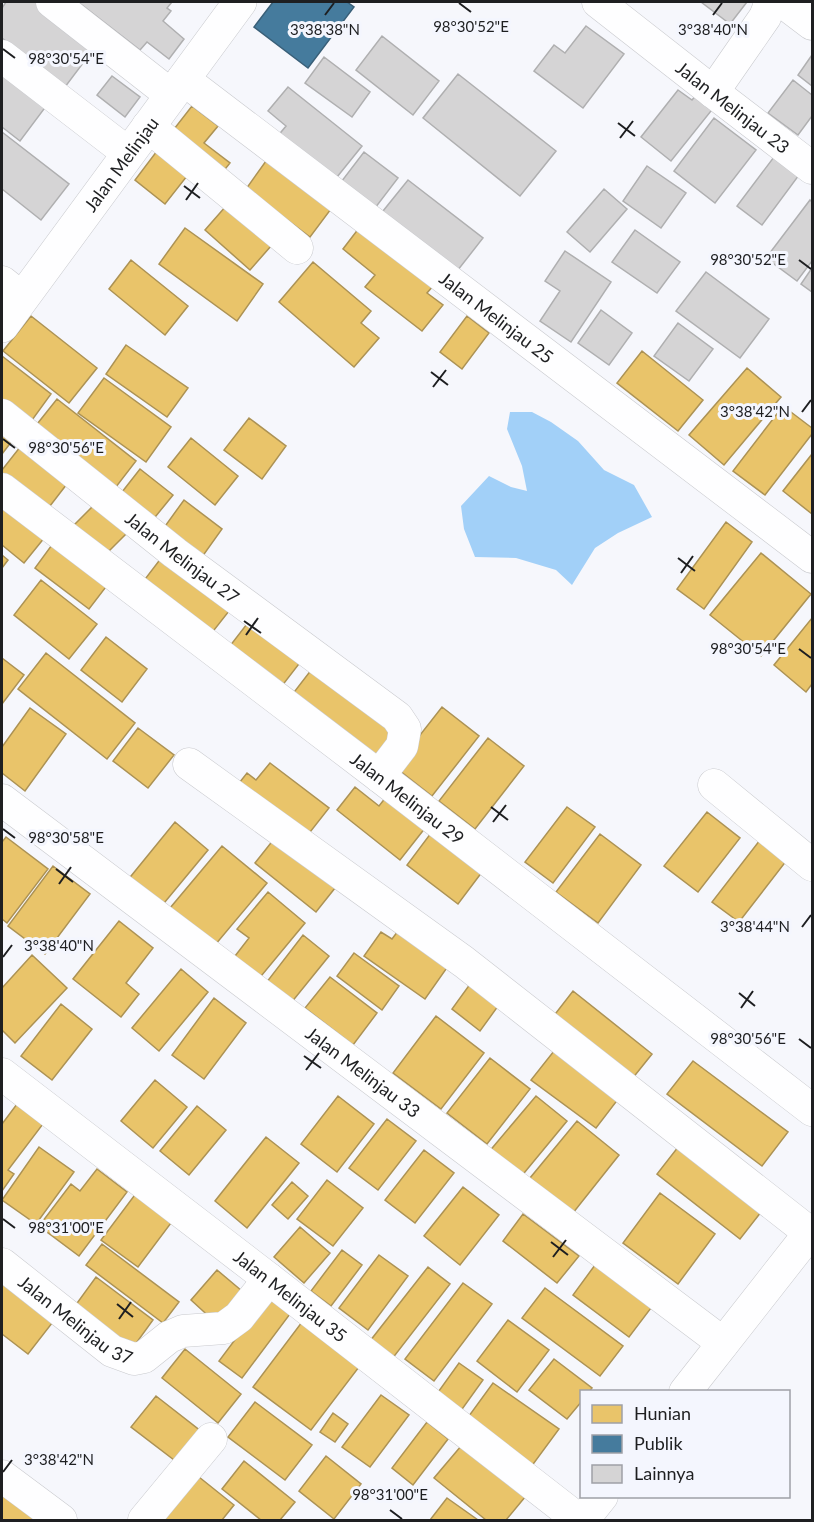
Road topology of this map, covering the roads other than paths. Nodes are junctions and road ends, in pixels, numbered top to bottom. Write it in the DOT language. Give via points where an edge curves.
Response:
graph roads {
  1 [pos="52,2"];
  2 [pos="240,2"];
  3 [pos="598,2"];
  4 [pos="769,2"];
  5 [pos="783,2"];
  6 [pos="813,24"];
  7 [pos="2,56"];
  8 [pos="177,87"];
  9 [pos="712,92"];
  10 [pos="148,126"];
  11 [pos="128,153"];
  12 [pos="813,168"];
  13 [pos="297,248"];
  14 [pos="12,290"];
  15 [pos="2,326"];
  16 [pos="2,415"];
  17 [pos="2,489"];
  18 [pos="813,557"];
  19 [pos="189,764"];
  20 [pos="379,776"];
  21 [pos="714,785"];
  22 [pos="2,800"];
  23 [pos="813,865"];
  24 [pos="2,1074"];
  25 [pos="813,1110"];
  26 [pos="811,1232"];
  27 [pos="2,1264"];
  28 [pos="269,1279"];
  29 [pos="723,1343"];
  30 [pos="687,1390"];
  31 [pos="211,1439"];
  32 [pos="2,1476"];
  33 [pos="601,1498"];
  34 [pos="61,1521"];
  35 [pos="144,1521"];
  36 [pos="581,1521"];
  1 -- 8 [label="street, Jalan Melinjau 25"];
  2 -- 8 [label="street, Jalan Melinjau"];
  3 -- 9 [label="street, Jalan Melinjau 23"];
  4 -- 9 [label="street" via="765,17"];
  5 -- 6 [label="street"];
  7 -- 11 [label="street"];
  8 -- 10 [label="street, Jalan Melinjau"];
  8 -- 18 [label="street, Jalan Melinjau 25"];
  9 -- 12 [label="street, Jalan Melinjau 23"];
  10 -- 11 [label="street, Jalan Melinjau"];
  10 -- 13 [label="street"];
  11 -- 14 [label="street, Jalan Melinjau"];
  14 -- 15 [label="street, Jalan Melinjau"];
  16 -- 20 [label="street, Jalan Melinjau 27" via="175,553 397,717 405,729 402,746"];
  17 -- 20 [label="street, Jalan Melinjau 29"];
  19 -- 26 [label="street" via="464,962"];
  20 -- 25 [label="street, Jalan Melinjau 29"];
  21 -- 23 [label="street"];
  22 -- 29 [label="street, Jalan Melinjau 33"];
  24 -- 28 [label="street, Jalan Melinjau 35"];
  26 -- 29 [label="street"];
  27 -- 28 [label="street, Jalan Melinjau 37" via="112,1351 134,1359 144,1357 170,1336 183,1331 224,1328 239,1317"];
  28 -- 36 [label="street, Jalan Melinjau 35"];
  29 -- 30 [label="street"];
  31 -- 35 [label="street"];
  32 -- 34 [label="street"];
  33 -- 36 [label="street"];
}
